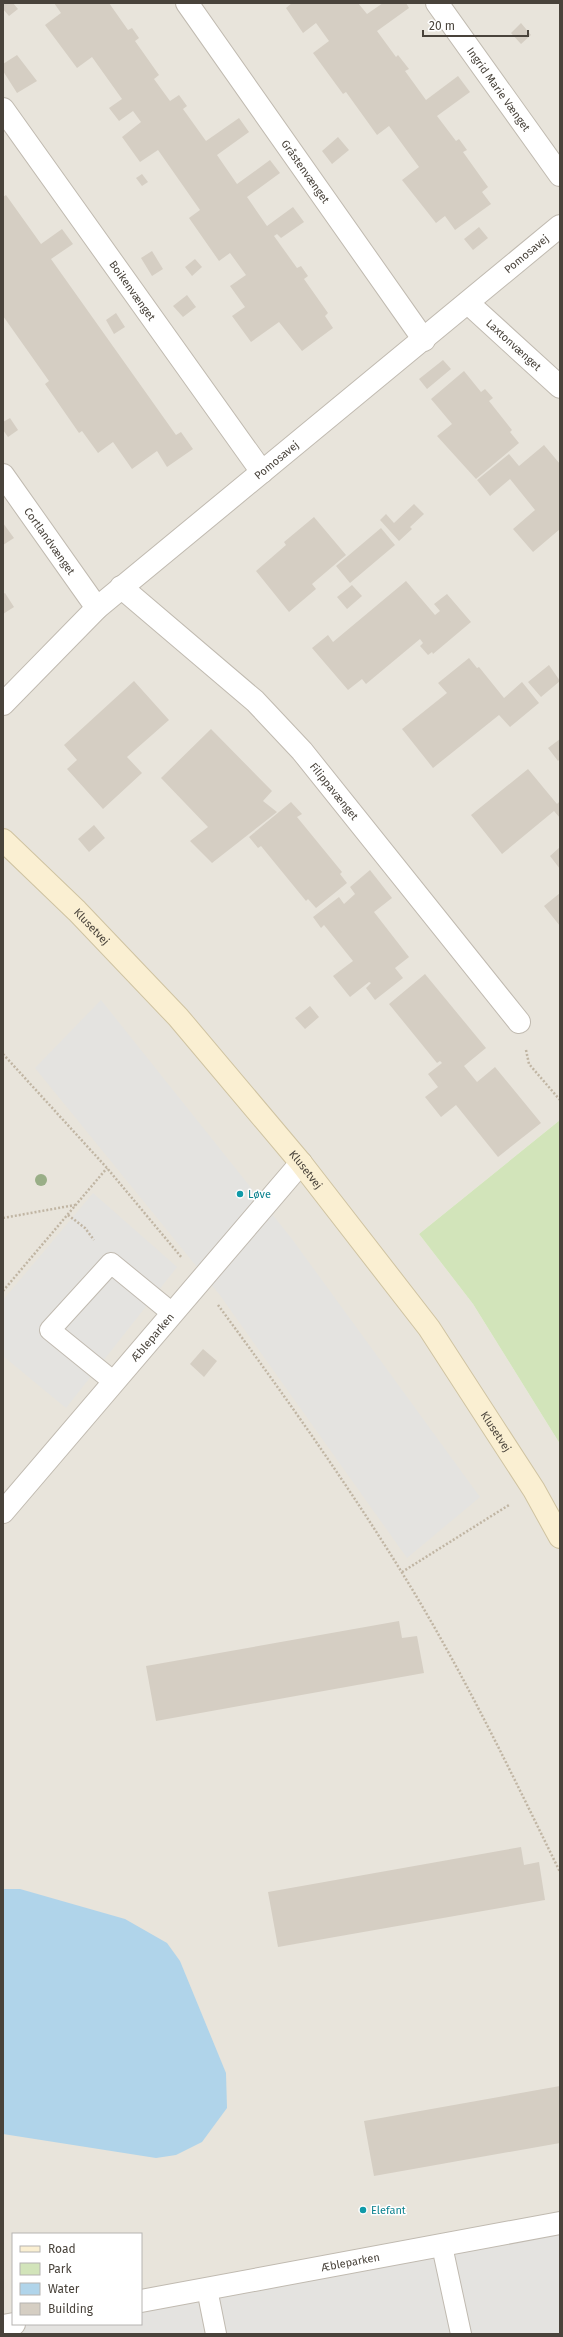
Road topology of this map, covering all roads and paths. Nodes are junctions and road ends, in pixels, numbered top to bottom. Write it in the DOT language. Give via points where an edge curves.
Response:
graph roads {
  1 [pos="187,3"];
  2 [pos="437,3"];
  3 [pos="3,109"];
  4 [pos="560,174"];
  5 [pos="560,226"];
  6 [pos="468,303"];
  7 [pos="424,340"];
  8 [pos="560,387"];
  9 [pos="262,472"];
  10 [pos="3,475"];
  11 [pos="122,587"];
  12 [pos="97,608"];
  13 [pos="3,704"];
  14 [pos="3,840"];
  15 [pos="520,1022"];
  16 [pos="3,1054"];
  17 [pos="560,1100"];
  18 [pos="301,1163"];
  19 [pos="107,1168"];
  20 [pos="76,1205"];
  21 [pos="68,1215"];
  22 [pos="3,1218"];
  23 [pos="111,1262"];
  24 [pos="200,1281"];
  25 [pos="3,1291"];
  26 [pos="172,1314"];
  27 [pos="114,1382"];
  28 [pos="534,1490"];
  29 [pos="3,1512"];
  30 [pos="560,1537"];
  31 [pos="402,1572"];
  32 [pos="560,1872"];
  33 [pos="560,2223"];
  34 [pos="442,2246"];
  35 [pos="207,2289"];
  36 [pos="142,2301"];
  37 [pos="216,2334"];
  38 [pos="461,2334"];
  1 -- 7 [label="street, Gråstenvænget"];
  2 -- 4 [label="street, Ingrid Marie Vænget"];
  3 -- 9 [label="street, Boikenvænget"];
  5 -- 6 [label="street, Pomosavej"];
  6 -- 7 [label="street, Pomosavej"];
  6 -- 8 [label="street, Laxtonvænget"];
  7 -- 9 [label="street, Pomosavej"];
  9 -- 11 [label="street, Pomosavej"];
  10 -- 12 [label="street, Cortlandvænget"];
  11 -- 12 [label="street, Pomosavej"];
  11 -- 15 [label="street, Filippavænget" via="255,700 302,751"];
  12 -- 13 [label="street, Pomosavej"];
  14 -- 18 [label="street, Klusetvej" via="77,911 178,1017"];
  15 -- 17 [label="path" via="529,1064"];
  16 -- 19 [label="path"];
  18 -- 24 [label="street, Æbleparken"];
  18 -- 28 [label="street, Klusetvej" via="429,1328"];
  19 -- 20 [label="path"];
  19 -- 24 [label="path"];
  20 -- 21 [label="path"];
  20 -- 22 [label="path"];
  21 -- 23 [label="path" via="85,1228"];
  21 -- 25 [label="path"];
  23 -- 26 [label="lane"];
  23 -- 27 [label="lane" via="50,1330"];
  24 -- 26 [label="street, Æbleparken"];
  24 -- 31 [label="path" via="306,1424"];
  26 -- 27 [label="street, Æbleparken"];
  27 -- 29 [label="street, Æbleparken"];
  28 -- 30 [label="street, Klusetvej"];
  28 -- 31 [label="path"];
  31 -- 32 [label="path" via="485,1720"];
  33 -- 34 [label="street, Æbleparken"];
  34 -- 35 [label="street, Æbleparken"];
  34 -- 38 [label="lane"];
  35 -- 36 [label="street, Æbleparken"];
  35 -- 37 [label="lane"];
}
